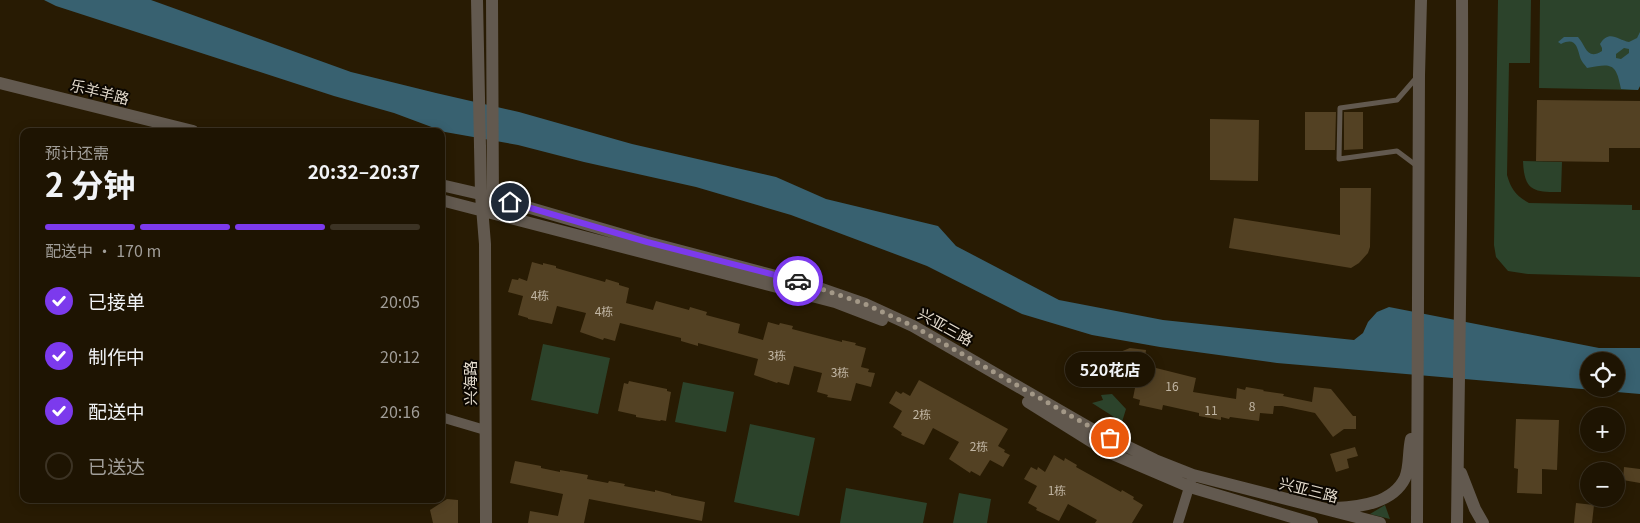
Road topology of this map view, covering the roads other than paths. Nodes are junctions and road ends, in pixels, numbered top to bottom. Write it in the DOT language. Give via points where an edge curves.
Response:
graph roads {
  1 [pos="477,0"];
  2 [pos="492,0"];
  3 [pos="1421,0"];
  4 [pos="1462,0"];
  5 [pos="1419,75"];
  6 [pos="0,83"];
  7 [pos="181,128"];
  8 [pos="486,161"];
  9 [pos="1418,168"];
  10 [pos="445,186"];
  11 [pos="487,196"];
  12 [pos="445,201"];
  13 [pos="487,211"];
  14 [pos="445,418"];
  15 [pos="1417,421"];
  16 [pos="486,430"];
  17 [pos="1458,452"];
  18 [pos="1191,481"];
  19 [pos="1307,505"];
  20 [pos="486,523"];
  21 [pos="1178,523"];
  22 [pos="1312,523"];
  23 [pos="1380,523"];
  24 [pos="1416,523"];
  25 [pos="1457,523"];
  26 [pos="1483,523"];
  1 -- 8 [label="street" via="478,85"];
  2 -- 8 [label="street" via="493,86"];
  3 -- 5 [label="street"];
  4 -- 17 [label="street"];
  5 -- 9 [label="street"];
  5 -- 9 [label="lane" via="1397,100 1340,108 1339,159 1397,151"];
  6 -- 7 [label="street, 乐羊羊路"];
  8 -- 11 [label="street, 兴海路"];
  9 -- 15 [label="street"];
  10 -- 11 [label="street"];
  11 -- 13 [label="street, 兴海路"];
  11 -- 18 [label="street, 兴亚三路" via="810,284 865,304 913,326 1095,431"];
  12 -- 13 [label="street"];
  13 -- 16 [label="street, 兴海路"];
  13 -- 18 [label="street, 兴亚三路" via="835,302 908,332 1108,452"];
  14 -- 16 [label="street"];
  15 -- 19 [label="street" via="1406,472 1396,489 1372,504 1337,508"];
  15 -- 24 [label="street"];
  16 -- 20 [label="street, 兴海路"];
  17 -- 25 [label="street"];
  17 -- 26 [label="street" via="1462,478"];
  18 -- 19 [label="street, 兴亚三路"];
  18 -- 21 [label="street"];
  18 -- 22 [label="street, 兴亚三路"];
  19 -- 23 [label="street, 兴亚三路"];
}
